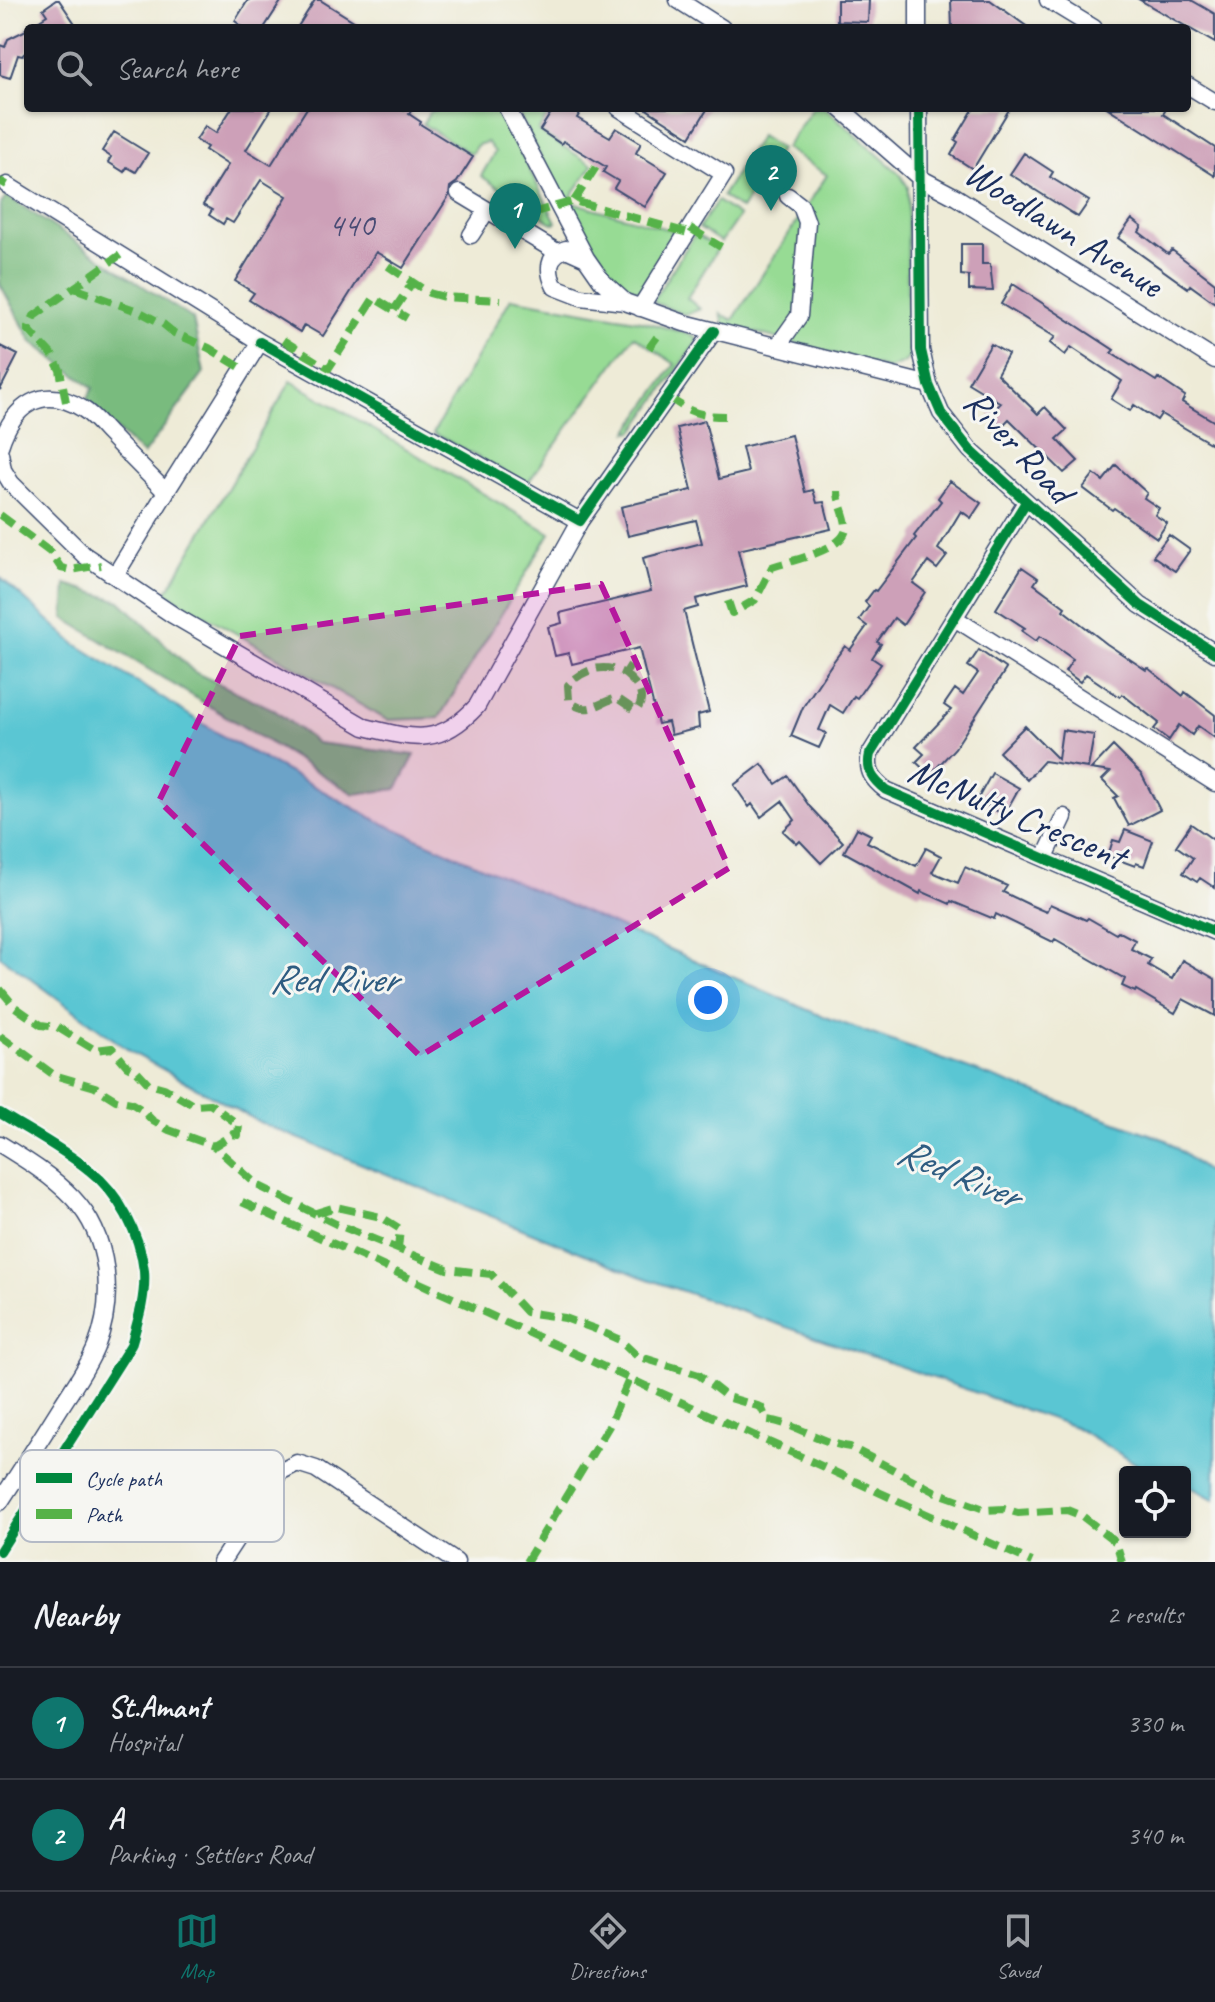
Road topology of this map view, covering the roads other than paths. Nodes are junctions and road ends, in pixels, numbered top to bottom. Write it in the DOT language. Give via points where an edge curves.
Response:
graph roads {
  1 [pos="678,0"];
  2 [pos="918,0"];
  3 [pos="1048,0"];
  4 [pos="716,24"];
  5 [pos="918,24"];
  6 [pos="1087,24"];
  7 [pos="1191,87"];
  8 [pos="1215,102"];
  9 [pos="509,112"];
  10 [pos="625,112"];
  11 [pos="845,112"];
  12 [pos="919,112"];
  13 [pos="920,178"];
  14 [pos="7,185"];
  15 [pos="459,193"];
  16 [pos="788,196"];
  17 [pos="487,210"];
  18 [pos="471,235"];
  19 [pos="557,252"];
  20 [pos="586,258"];
  21 [pos="633,305"];
  22 [pos="714,331"];
  23 [pos="260,342"];
  24 [pos="777,347"];
  25 [pos="1215,360"];
  26 [pos="929,385"];
  27 [pos="0,446"];
  28 [pos="0,453"];
  29 [pos="166,492"];
  30 [pos="1026,502"];
  31 [pos="580,521"];
  32 [pos="116,574"];
  33 [pos="956,619"];
  34 [pos="1215,653"];
  35 [pos="1215,783"];
  36 [pos="1064,817"];
  37 [pos="1045,857"];
  38 [pos="1215,932"];
  39 [pos="0,1144"];
  40 [pos="33,1450"];
  41 [pos="284,1470"];
  42 [pos="20,1471"];
  43 [pos="0,1502"];
  44 [pos="234,1542"];
  45 [pos="221,1562"];
  46 [pos="456,1562"];
  1 -- 4 [label="street"];
  2 -- 5 [label="street"];
  3 -- 6 [label="street"];
  7 -- 8 [label="street"];
  9 -- 20 [label="street"];
  10 -- 21 [label="street" via="724,174"];
  11 -- 13 [label="street, Woodlawn Avenue"];
  12 -- 13 [label="street, River Road"];
  13 -- 25 [label="street, Woodlawn Avenue"];
  13 -- 26 [label="street, River Road" via="920,333"];
  14 -- 23 [label="street"];
  15 -- 17 [label="street"];
  16 -- 24 [label="street" via="801,206 807,222 799,316"];
  17 -- 18 [label="street"];
  17 -- 19 [label="street"];
  19 -- 20 [label="street" via="566,249"];
  19 -- 21 [label="street" via="549,274 555,287"];
  20 -- 21 [label="street" via="602,281"];
  21 -- 22 [label="street"];
  22 -- 24 [label="street"];
  22 -- 31 [label="street"];
  23 -- 29 [label="street"];
  23 -- 31 [label="street"];
  24 -- 26 [label="street"];
  26 -- 30 [label="street, River Road" via="955,432"];
  27 -- 29 [label="street" via="18,411 32,401 66,402 84,409"];
  28 -- 32 [label="street" via="11,483 84,555"];
  29 -- 32 [label="street"];
  30 -- 33 [label="street, McNulty Crescent"];
  30 -- 34 [label="street, River Road" via="1140,605"];
  31 -- 32 [label="street" via="477,706 441,734 418,737 365,727 173,615"];
  33 -- 35 [label="street"];
  33 -- 37 [label="street, McNulty Crescent" via="870,754 870,773 886,790"];
  36 -- 37 [label="street"];
  37 -- 38 [label="street, McNulty Crescent"];
  39 -- 40 [label="street" via="75,1199 94,1229 105,1264 107,1294 96,1347"];
  41 -- 46 [label="street" via="297,1463 316,1469"];
  42 -- 43 [label="street"];
  44 -- 45 [label="street"];
}
